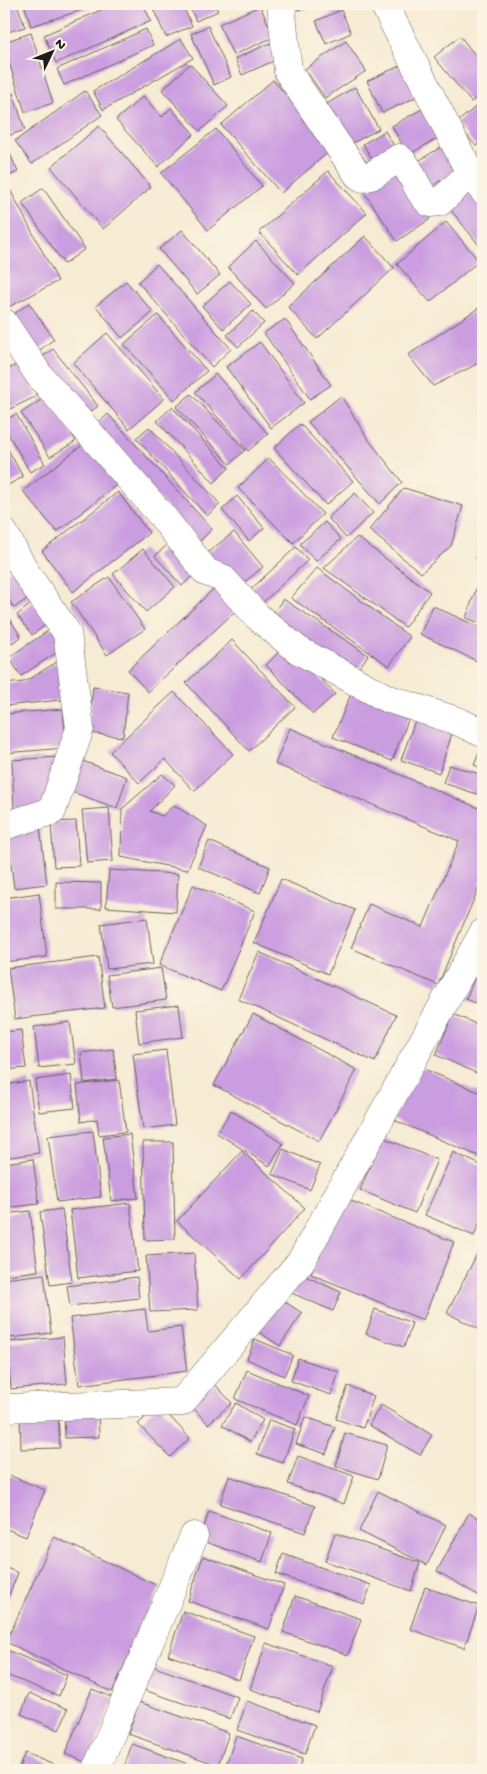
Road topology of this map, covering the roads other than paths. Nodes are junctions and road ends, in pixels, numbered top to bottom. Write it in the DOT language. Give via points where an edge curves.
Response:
graph roads {
  1 [pos="280,4"];
  2 [pos="384,4"];
  3 [pos="477,181"];
  4 [pos="4,324"];
  5 [pos="4,533"];
  6 [pos="483,733"];
  7 [pos="4,826"];
  8 [pos="483,933"];
  9 [pos="4,1408"];
  10 [pos="194,1536"];
  11 [pos="96,1770"];
  1 -- 3 [label="street" via="288,72 358,175 363,178 371,176 399,158 430,203 440,202"];
  2 -- 3 [label="street"];
  4 -- 6 [label="street" via="39,375 162,516 206,572 222,578 258,617 298,650 386,698"];
  5 -- 7 [label="street" via="26,573 67,634 80,728 52,811"];
  8 -- 9 [label="street" via="301,1261 182,1402"];
  10 -- 11 [label="street"];
}
